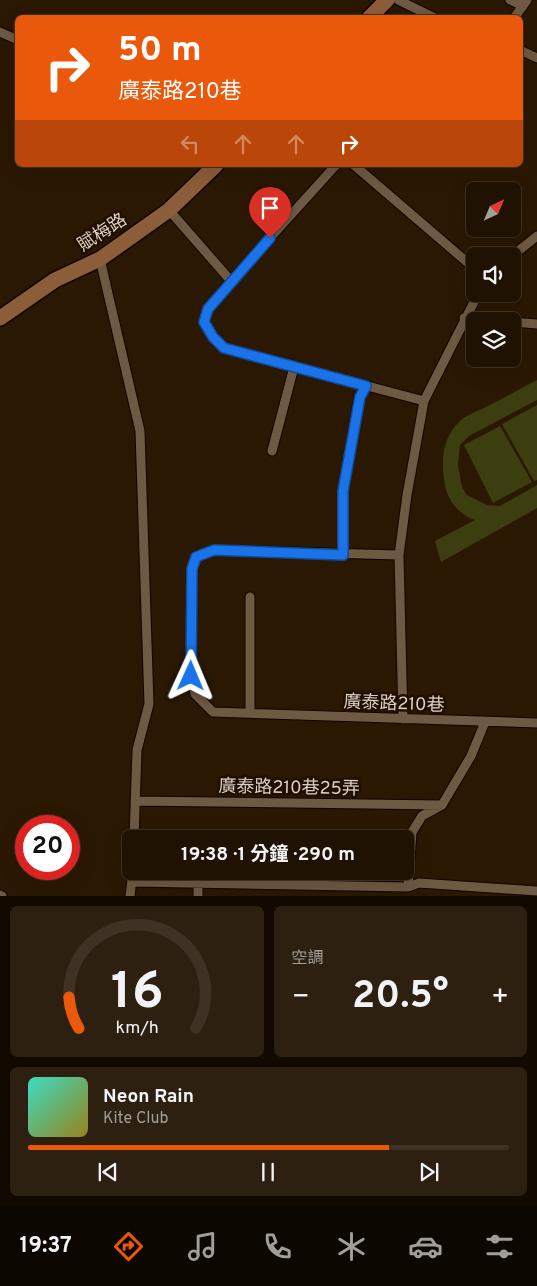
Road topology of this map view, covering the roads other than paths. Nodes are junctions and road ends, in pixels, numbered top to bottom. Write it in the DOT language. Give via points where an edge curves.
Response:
graph roads {
  1 [pos="387,0"];
  2 [pos="398,0"];
  3 [pos="510,0"];
  4 [pos="525,3"];
  5 [pos="372,15"];
  6 [pos="429,15"];
  7 [pos="516,15"];
  8 [pos="0,32"];
  9 [pos="15,39"];
  10 [pos="523,51"];
  11 [pos="537,58"];
  12 [pos="212,167"];
  13 [pos="334,167"];
  14 [pos="356,167"];
  15 [pos="169,210"];
  16 [pos="537,236"];
  17 [pos="521,249"];
  18 [pos="100,259"];
  19 [pos="466,261"];
  20 [pos="230,281"];
  21 [pos="473,302"];
  22 [pos="0,318"];
  23 [pos="464,318"];
  24 [pos="521,323"];
  25 [pos="537,324"];
  26 [pos="294,367"];
  27 [pos="366,386"];
  28 [pos="424,401"];
  29 [pos="272,451"];
  30 [pos="343,555"];
  31 [pos="399,555"];
  32 [pos="250,597"];
  33 [pos="250,713"];
  34 [pos="404,719"];
  35 [pos="485,722"];
  36 [pos="537,723"];
  37 [pos="135,801"];
  38 [pos="442,805"];
  39 [pos="134,830"];
  40 [pos="133,882"];
  41 [pos="198,885"];
  42 [pos="408,887"];
  43 [pos="537,891"];
  44 [pos="130,896"];
  45 [pos="198,896"];
  1 -- 5 [label="street"];
  2 -- 6 [label="lane"];
  3 -- 4 [label="lane"];
  4 -- 7 [label="lane"];
  8 -- 9 [label="lane"];
  10 -- 11 [label="lane"];
  12 -- 15 [label="street, 賦梅路"];
  13 -- 20 [label="lane"];
  14 -- 19 [label="lane"];
  15 -- 18 [label="street, 賦梅路"];
  15 -- 20 [label="lane"];
  16 -- 17 [label="lane"];
  18 -- 22 [label="street, 賦梅路" via="55,280"];
  18 -- 37 [label="lane" via="140,431 149,704 137,750"];
  20 -- 26 [label="lane" via="208,309 204,322 213,337 224,348"];
  21 -- 23 [label="lane"];
  23 -- 28 [label="lane"];
  24 -- 25 [label="lane"];
  26 -- 27 [label="lane"];
  26 -- 29 [label="lane"];
  27 -- 28 [label="lane"];
  27 -- 30 [label="lane" via="360,397 343,491"];
  28 -- 31 [label="lane"];
  30 -- 31 [label="lane, 廣泰路210巷"];
  30 -- 33 [label="lane, 廣泰路210巷" via="214,550 196,557 192,569 191,676 195,694 213,712"];
  31 -- 34 [label="lane"];
  32 -- 33 [label="lane"];
  33 -- 34 [label="lane, 廣泰路210巷"];
  34 -- 35 [label="lane, 廣泰路210巷"];
  35 -- 36 [label="lane, 廣泰路210巷"];
  35 -- 38 [label="lane" via="471,756"];
  37 -- 38 [label="lane, 廣泰路210巷25弄"];
  37 -- 39 [label="lane"];
  38 -- 42 [label="lane" via="422,816 412,832"];
  40 -- 41 [label="lane"];
  40 -- 44 [label="lane"];
  41 -- 42 [label="lane"];
  41 -- 45 [label="lane"];
  42 -- 43 [label="lane" via="419,883"];
}
